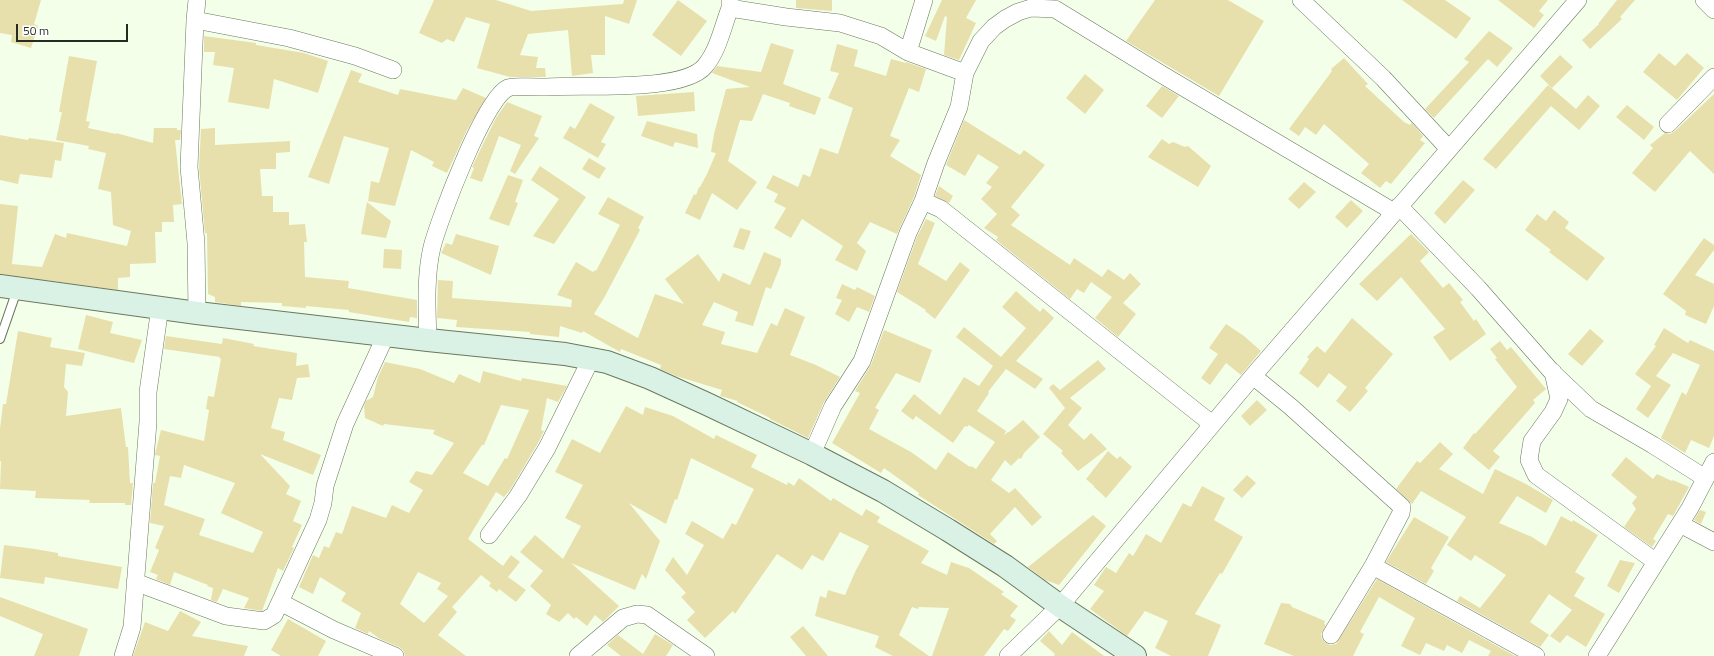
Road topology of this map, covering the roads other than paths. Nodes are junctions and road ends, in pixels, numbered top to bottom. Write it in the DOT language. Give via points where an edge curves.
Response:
graph roads {
  1 [pos="197,0"];
  2 [pos="924,0"];
  3 [pos="1300,0"];
  4 [pos="1578,0"];
  5 [pos="1704,0"];
  6 [pos="730,4"];
  7 [pos="1057,4"];
  8 [pos="1714,10"];
  9 [pos="194,20"];
  10 [pos="908,52"];
  11 [pos="393,70"];
  12 [pos="965,73"];
  13 [pos="1714,77"];
  14 [pos="1668,124"];
  15 [pos="1449,149"];
  16 [pos="923,201"];
  17 [pos="1397,209"];
  18 [pos="8,288"];
  19 [pos="160,307"];
  20 [pos="197,312"];
  21 [pos="386,335"];
  22 [pos="0,339"];
  23 [pos="428,340"];
  24 [pos="591,359"];
  25 [pos="1552,372"];
  26 [pos="1253,376"];
  27 [pos="1212,424"];
  28 [pos="812,454"];
  29 [pos="1714,462"];
  30 [pos="1705,478"];
  31 [pos="1680,524"];
  32 [pos="489,535"];
  33 [pos="1714,542"];
  34 [pos="1656,562"];
  35 [pos="1373,566"];
  36 [pos="135,582"];
  37 [pos="280,602"];
  38 [pos="1060,606"];
  39 [pos="1331,635"];
  40 [pos="123,656"];
  41 [pos="395,656"];
  42 [pos="578,656"];
  43 [pos="706,656"];
  44 [pos="1008,656"];
  45 [pos="1135,656"];
  46 [pos="1536,656"];
  47 [pos="1597,656"];
  1 -- 9 [label="street"];
  2 -- 10 [label="street"];
  3 -- 15 [label="street" via="1383,78"];
  4 -- 15 [label="street"];
  5 -- 8 [label="street"];
  6 -- 10 [label="street" via="786,18 840,23 881,36"];
  6 -- 23 [label="street" via="714,51 706,65 689,77 607,87 510,87 501,91 468,150 432,247 428,276"];
  7 -- 12 [label="street" via="1018,12 994,27 981,41"];
  7 -- 17 [label="street" via="1174,82"];
  9 -- 11 [label="street" via="289,38"];
  9 -- 20 [label="street" via="189,167 196,243"];
  10 -- 12 [label="street"];
  12 -- 16 [label="street" via="959,106"];
  13 -- 14 [label="street"];
  15 -- 17 [label="street"];
  16 -- 27 [label="street" via="941,209"];
  16 -- 28 [label="street" via="908,233 862,361 834,406"];
  17 -- 25 [label="street" via="1478,288"];
  17 -- 26 [label="street"];
  18 -- 19 [label="street"];
  18 -- 22 [label="lane"];
  19 -- 20 [label="street"];
  19 -- 36 [label="street" via="148,392 148,422"];
  20 -- 21 [label="street"];
  21 -- 23 [label="street"];
  21 -- 37 [label="street" via="345,424 325,486 318,520"];
  23 -- 24 [label="street"];
  24 -- 28 [label="street" via="607,362 650,378"];
  24 -- 32 [label="street" via="547,448 518,496"];
  25 -- 30 [label="street" via="1592,409"];
  25 -- 34 [label="street" via="1559,399 1532,441 1529,460 1536,476"];
  26 -- 27 [label="street"];
  26 -- 35 [label="street" via="1402,507"];
  27 -- 38 [label="street"];
  28 -- 38 [label="street" via="948,530 1005,566"];
  29 -- 30 [label="street"];
  30 -- 31 [label="street"];
  31 -- 33 [label="street"];
  31 -- 34 [label="street"];
  34 -- 47 [label="street"];
  35 -- 39 [label="street"];
  35 -- 46 [label="street"];
  36 -- 37 [label="street" via="226,616 256,621 270,619"];
  36 -- 40 [label="street" via="132,627"];
  37 -- 41 [label="street" via="334,630"];
  38 -- 44 [label="street"];
  38 -- 45 [label="street"];
  42 -- 43 [label="street" via="623,618 637,614 647,615"];
}
